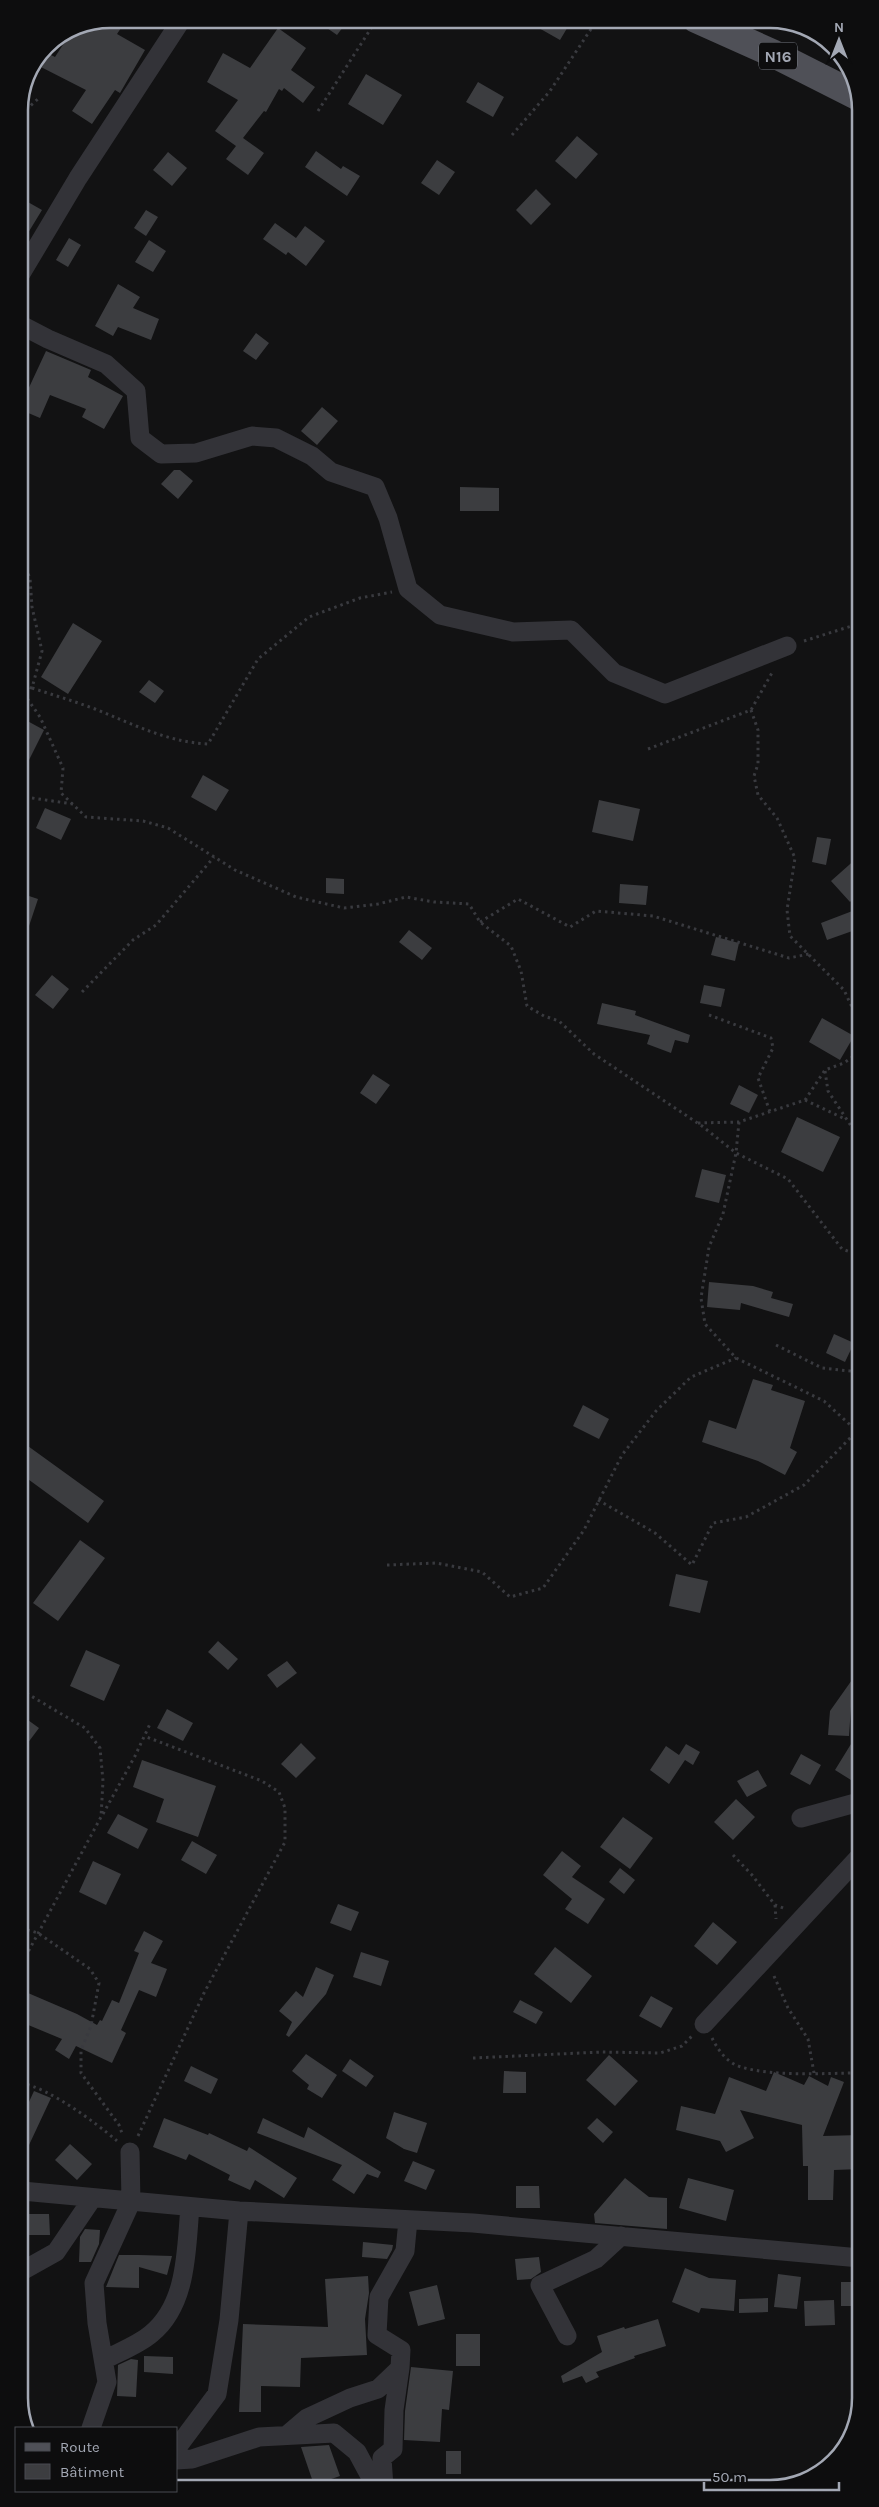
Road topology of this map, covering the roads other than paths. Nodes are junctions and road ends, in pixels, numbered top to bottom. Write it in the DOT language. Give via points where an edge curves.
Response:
graph roads {
  1 [pos="176,28"];
  2 [pos="716,28"];
  3 [pos="850,92"];
  4 [pos="28,262"];
  5 [pos="28,328"];
  6 [pos="787,646"];
  7 [pos="852,1804"];
  8 [pos="801,1818"];
  9 [pos="852,1864"];
  10 [pos="704,2024"];
  11 [pos="130,2152"];
  12 [pos="28,2192"];
  13 [pos="92,2199"];
  14 [pos="131,2202"];
  15 [pos="190,2208"];
  16 [pos="239,2211"];
  17 [pos="408,2220"];
  18 [pos="621,2236"];
  19 [pos="852,2257"];
  20 [pos="28,2268"];
  21 [pos="567,2336"];
  22 [pos="104,2360"];
  23 [pos="400,2368"];
  24 [pos="378,2389"];
  25 [pos="394,2410"];
  26 [pos="91,2427"];
  27 [pos="287,2435"];
  28 [pos="178,2446"];
  29 [pos="382,2458"];
  30 [pos="178,2460"];
  31 [pos="361,2460"];
  32 [pos="372,2479"];
  33 [pos="383,2479"];
  1 -- 4 [label="street" via="78,178"];
  2 -- 3 [label="main road, N16"];
  5 -- 6 [label="street" via="106,364 136,391 140,438 161,454 196,453 252,436 276,438 312,456 331,472 375,486 388,518 408,589 440,615 513,632 572,630 614,673 666,694"];
  7 -- 8 [label="street"];
  9 -- 10 [label="street"];
  11 -- 14 [label="street"];
  12 -- 13 [label="street"];
  13 -- 14 [label="street"];
  13 -- 20 [label="street" via="56,2252"];
  14 -- 15 [label="street"];
  14 -- 22 [label="street" via="94,2283"];
  15 -- 16 [label="street"];
  15 -- 22 [label="street" via="186,2259 169,2314 152,2334"];
  16 -- 17 [label="street"];
  16 -- 28 [label="street" via="230,2320 217,2394"];
  17 -- 18 [label="street"];
  17 -- 23 [label="street" via="405,2251 379,2298 377,2335 401,2350"];
  18 -- 19 [label="street"];
  18 -- 21 [label="street" via="596,2259 540,2286"];
  22 -- 26 [label="street" via="107,2382"];
  23 -- 24 [label="street"];
  23 -- 25 [label="street"];
  24 -- 25 [label="street"];
  24 -- 27 [label="street" via="307,2418"];
  25 -- 29 [label="street" via="393,2450"];
  27 -- 30 [label="street" via="259,2437 192,2459"];
  27 -- 31 [label="street" via="334,2433 357,2452"];
  29 -- 31 [label="street"];
  29 -- 33 [label="street"];
  31 -- 32 [label="street"];
}
